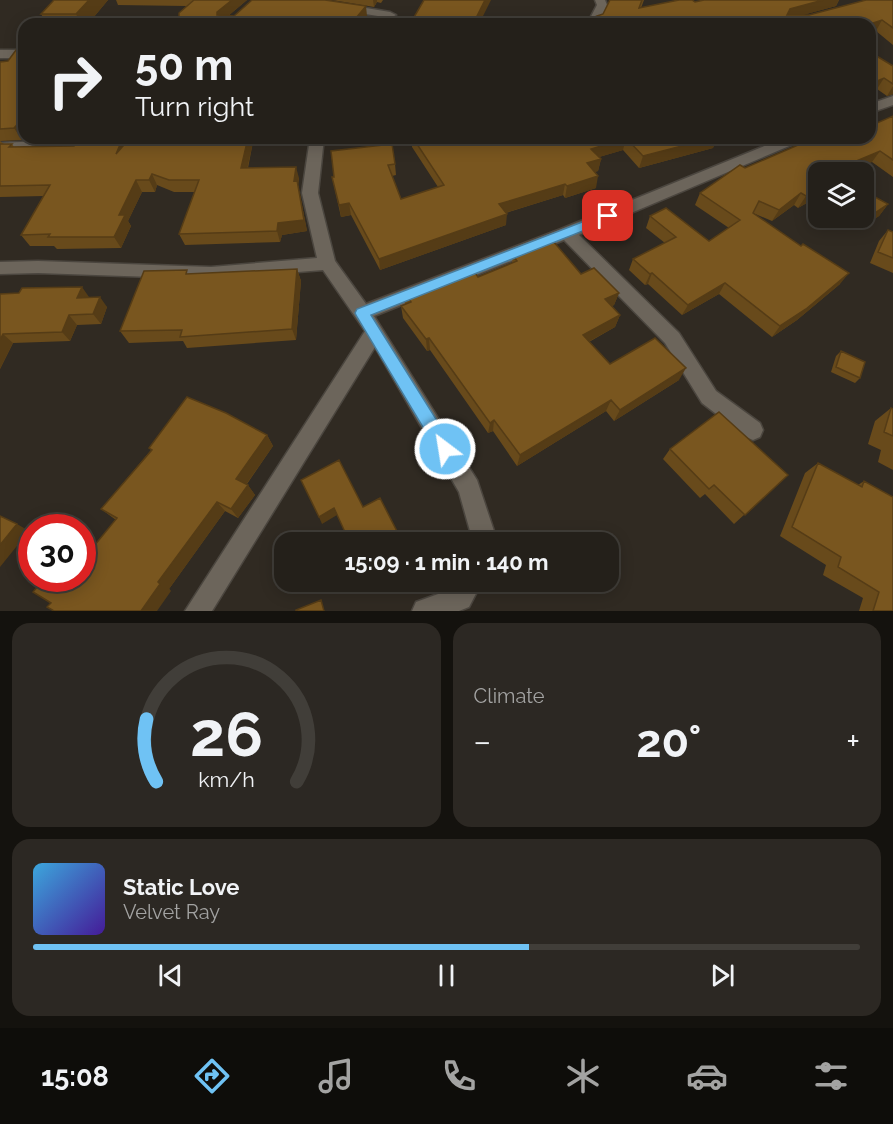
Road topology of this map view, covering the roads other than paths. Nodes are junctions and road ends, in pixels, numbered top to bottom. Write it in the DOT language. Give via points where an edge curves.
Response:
graph roads {
  1 [pos="298,0"];
  2 [pos="600,0"];
  3 [pos="390,16"];
  4 [pos="596,18"];
  5 [pos="0,54"];
  6 [pos="18,54"];
  7 [pos="893,100"];
  8 [pos="876,107"];
  9 [pos="67,144"];
  10 [pos="316,144"];
  11 [pos="782,144"];
  12 [pos="0,147"];
  13 [pos="567,233"];
  14 [pos="327,262"];
  15 [pos="0,268"];
  16 [pos="369,322"];
  17 [pos="753,430"];
  18 [pos="482,532"];
  19 [pos="464,592"];
  20 [pos="198,611"];
  21 [pos="425,611"];
  1 -- 3 [label="street"];
  2 -- 4 [label="street" via="602,5"];
  5 -- 6 [label="street"];
  7 -- 8 [label="street"];
  9 -- 12 [label="street"];
  10 -- 14 [label="street" via="310,193"];
  11 -- 13 [label="street"];
  13 -- 16 [label="street"];
  13 -- 17 [label="street" via="672,338 709,397"];
  14 -- 15 [label="street" via="212,273"];
  14 -- 16 [label="street"];
  16 -- 18 [label="street" via="469,488"];
  16 -- 20 [label="street"];
  19 -- 21 [label="street" via="460,598"];
}
